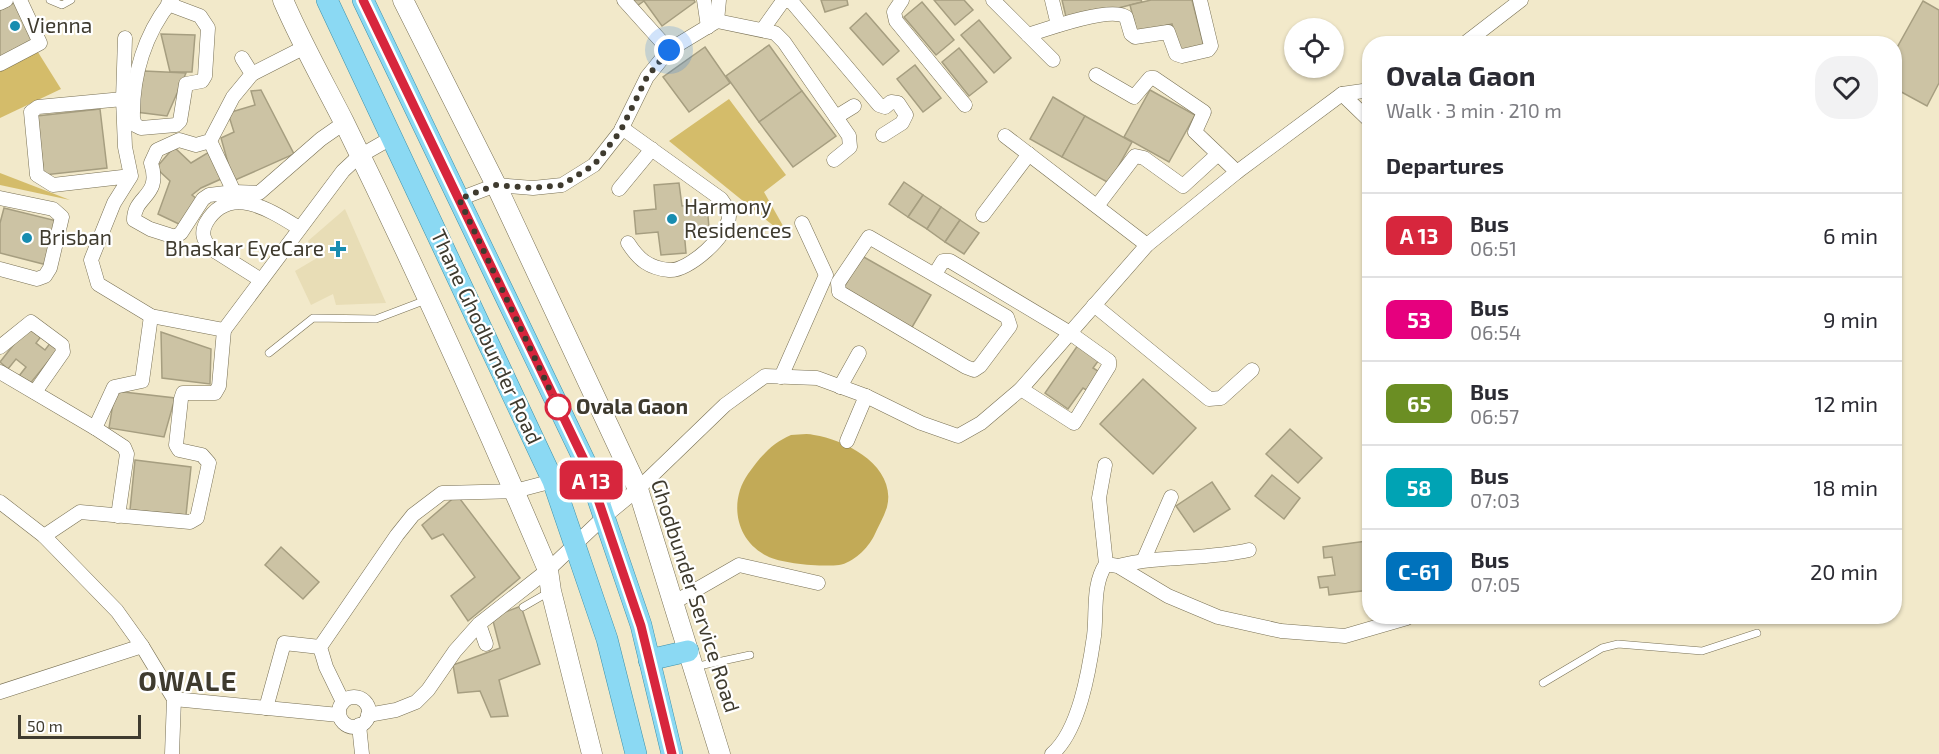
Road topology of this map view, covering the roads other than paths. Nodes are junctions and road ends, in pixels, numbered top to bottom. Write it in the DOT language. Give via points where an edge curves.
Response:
graph roads {
  1 [pos="6,0"];
  2 [pos="20,0"];
  3 [pos="50,0"];
  4 [pos="71,0"];
  5 [pos="283,0"];
  6 [pos="327,0"];
  7 [pos="363,0"];
  8 [pos="403,0"];
  9 [pos="624,0"];
  10 [pos="704,0"];
  11 [pos="720,0"];
  12 [pos="902,0"];
  13 [pos="993,0"];
  14 [pos="1052,0"];
  15 [pos="1200,0"];
  16 [pos="1521,0"];
  17 [pos="170,2"];
  18 [pos="0,3"];
  19 [pos="712,24"];
  20 [pos="1059,24"];
  21 [pos="763,29"];
  22 [pos="1028,36"];
  23 [pos="1474,36"];
  24 [pos="125,38"];
  25 [pos="303,48"];
  26 [pos="669,50"];
  27 [pos="242,58"];
  28 [pos="1053,60"];
  29 [pos="0,64"];
  30 [pos="252,74"];
  31 [pos="1096,75"];
  32 [pos="1362,91"];
  33 [pos="1342,94"];
  34 [pos="123,99"];
  35 [pos="965,105"];
  36 [pos="854,106"];
  37 [pos="1362,113"];
  38 [pos="836,117"];
  39 [pos="344,123"];
  40 [pos="622,128"];
  41 [pos="883,135"];
  42 [pos="1005,136"];
  43 [pos="393,137"];
  44 [pos="210,141"];
  45 [pos="652,148"];
  46 [pos="1029,154"];
  47 [pos="1218,154"];
  48 [pos="358,157"];
  49 [pos="834,160"];
  50 [pos="1237,171"];
  51 [pos="131,176"];
  52 [pos="496,185"];
  53 [pos="620,189"];
  54 [pos="234,192"];
  55 [pos="0,198"];
  56 [pos="459,199"];
  57 [pos="1097,206"];
  58 [pos="983,215"];
  59 [pos="802,224"];
  60 [pos="299,228"];
  61 [pos="628,243"];
  62 [pos="1148,245"];
  63 [pos="0,269"];
  64 [pos="935,274"];
  65 [pos="261,280"];
  66 [pos="428,299"];
  67 [pos="1094,305"];
  68 [pos="151,316"];
  69 [pos="224,330"];
  70 [pos="1070,333"];
  71 [pos="0,347"];
  72 [pos="859,352"];
  73 [pos="269,353"];
  74 [pos="1252,370"];
  75 [pos="0,372"];
  76 [pos="780,377"];
  77 [pos="840,387"];
  78 [pos="1021,389"];
  79 [pos="35,392"];
  80 [pos="866,396"];
  81 [pos="95,428"];
  82 [pos="847,441"];
  83 [pos="1105,465"];
  84 [pos="554,481"];
  85 [pos="638,489"];
  86 [pos="515,491"];
  87 [pos="1171,497"];
  88 [pos="0,502"];
  89 [pos="118,516"];
  90 [pos="604,517"];
  91 [pos="44,536"];
  92 [pos="576,543"];
  93 [pos="1249,550"];
  94 [pos="1144,560"];
  95 [pos="1112,565"];
  96 [pos="548,570"];
  97 [pos="818,583"];
  98 [pos="551,591"];
  99 [pos="673,603"];
  100 [pos="523,607"];
  101 [pos="479,624"];
  102 [pos="1386,624"];
  103 [pos="1757,633"];
  104 [pos="486,644"];
  105 [pos="142,646"];
  106 [pos="320,647"];
  107 [pos="750,655"];
  108 [pos="691,659"];
  109 [pos="649,660"];
  110 [pos="1543,683"];
  111 [pos="0,692"];
  112 [pos="174,699"];
  113 [pos="266,708"];
  114 [pos="341,708"];
  115 [pos="363,720"];
  116 [pos="172,754"];
  117 [pos="362,754"];
  118 [pos="592,754"];
  119 [pos="636,754"];
  120 [pos="672,754"];
  121 [pos="720,754"];
  122 [pos="1052,754"];
  1 -- 18 [label="street"];
  2 -- 29 [label="street" via="40,43"];
  3 -- 4 [label="lane" via="62,5"];
  5 -- 25 [label="street"];
  6 -- 43 [label="main road, Thane Ghodbunder Road"];
  7 -- 56 [label="main road, Thane Ghodbunder Road"];
  8 -- 52 [label="street, Ghodbunder Service Road"];
  9 -- 26 [label="street"];
  10 -- 19 [label="street"];
  11 -- 19 [label="street"];
  12 -- 35 [label="street" via="894,12 896,21"];
  13 -- 22 [label="street"];
  14 -- 20 [label="street"];
  15 -- 20 [label="street" via="1211,46 1182,56 1176,54 1168,32 1135,37 1121,14"];
  16 -- 23 [label="street"];
  17 -- 17 [label="street" via="148,34 140,62 133,118 141,128 176,125 186,84 202,81 205,76 208,28 200,16"];
  19 -- 21 [label="street"];
  19 -- 26 [label="street"];
  20 -- 22 [label="street"];
  21 -- 38 [label="street" via="784,42"];
  21 -- 41 [label="street" via="775,9 783,1 791,1 879,105 898,102 904,109 902,123"];
  22 -- 28 [label="street"];
  24 -- 34 [label="street"];
  25 -- 30 [label="street"];
  25 -- 39 [label="street"];
  26 -- 40 [label="street" via="647,77"];
  27 -- 30 [label="street"];
  30 -- 44 [label="street" via="233,97"];
  31 -- 47 [label="street" via="1134,97 1154,78 1204,112 1195,132"];
  32 -- 33 [label="street"];
  33 -- 37 [label="street"];
  33 -- 50 [label="street"];
  34 -- 51 [label="street"];
  34 -- 51 [label="street" via="38,107 31,112 30,122 37,175 43,181 53,185"];
  36 -- 38 [label="street"];
  38 -- 49 [label="street" via="849,136 850,147"];
  39 -- 48 [label="street"];
  39 -- 54 [label="street" via="259,193"];
  40 -- 45 [label="street"];
  40 -- 52 [label="street" via="594,165 562,185"];
  42 -- 46 [label="street"];
  43 -- 48 [label="street"];
  43 -- 84 [label="main road, Thane Ghodbunder Road"];
  44 -- 54 [label="street"];
  44 -- 54 [label="street" via="196,145 179,140 157,150 151,163 156,177 153,188 134,211 135,220 150,230 176,237 208,195"];
  45 -- 53 [label="street"];
  45 -- 61 [label="street" via="721,199 729,216 726,228 714,245 682,268 671,271 639,260"];
  46 -- 57 [label="street"];
  46 -- 58 [label="street"];
  47 -- 50 [label="street"];
  47 -- 57 [label="street" via="1183,186 1144,158 1135,156"];
  48 -- 60 [label="street"];
  48 -- 66 [label="street"];
  50 -- 62 [label="street"];
  51 -- 68 [label="street" via="114,203 91,260 98,284"];
  52 -- 56 [label="street"];
  52 -- 85 [label="street, Ghodbunder Service Road"];
  55 -- 63 [label="street" via="53,208 62,218 45,276 37,279"];
  56 -- 90 [label="main road, Thane Ghodbunder Road" via="586,464"];
  57 -- 62 [label="street"];
  59 -- 76 [label="street" via="826,275"];
  60 -- 65 [label="street"];
  60 -- 65 [label="street" via="266,208 242,201 225,203 215,210 205,224 204,241"];
  62 -- 67 [label="street"];
  64 -- 64 [label="street" via="869,237 836,288 974,370 1010,321"];
  64 -- 70 [label="street" via="943,261 950,261"];
  65 -- 69 [label="street"];
  66 -- 73 [label="lane" via="386,317 314,318"];
  66 -- 86 [label="street"];
  67 -- 70 [label="street"];
  67 -- 74 [label="street" via="1209,399 1221,398"];
  68 -- 69 [label="street"];
  68 -- 81 [label="street" via="142,381 114,387"];
  69 -- 89 [label="street" via="215,393 183,393 181,399 176,445 179,450 202,455 209,463 197,518 190,522"];
  70 -- 78 [label="street"];
  70 -- 78 [label="street" via="1109,361 1077,420 1070,423"];
  71 -- 79 [label="street" via="31,322 62,345 63,352"];
  72 -- 77 [label="street"];
  75 -- 79 [label="street"];
  76 -- 77 [label="street" via="817,378"];
  76 -- 85 [label="street" via="765,376 725,405"];
  77 -- 80 [label="street"];
  78 -- 80 [label="street" via="981,423 958,436"];
  79 -- 81 [label="street"];
  80 -- 82 [label="street"];
  81 -- 89 [label="street" via="124,447 127,454"];
  83 -- 95 [label="street" via="1099,498"];
  84 -- 86 [label="street"];
  84 -- 92 [label="main road, Thane Ghodbunder Road"];
  85 -- 90 [label="street"];
  85 -- 99 [label="street, Ghodbunder Service Road"];
  86 -- 96 [label="street"];
  86 -- 106 [label="street" via="442,493 413,515"];
  87 -- 94 [label="street"];
  88 -- 91 [label="street"];
  89 -- 91 [label="street" via="80,512"];
  90 -- 92 [label="street"];
  90 -- 109 [label="main road, Thane Ghodbunder Road"];
  91 -- 105 [label="street" via="117,611"];
  92 -- 96 [label="street"];
  92 -- 119 [label="main road, Thane Ghodbunder Road" via="608,639"];
  93 -- 94 [label="street" via="1220,556"];
  94 -- 95 [label="street"];
  95 -- 102 [label="street" via="1168,596 1218,617 1281,631 1345,636"];
  95 -- 122 [label="street" via="1098,575 1094,637 1074,723"];
  96 -- 98 [label="street"];
  96 -- 101 [label="street"];
  97 -- 99 [label="street" via="739,565"];
  98 -- 100 [label="lane"];
  98 -- 118 [label="street"];
  99 -- 108 [label="street, Ghodbunder Service Road"];
  101 -- 104 [label="street"];
  101 -- 115 [label="street" via="416,702"];
  103 -- 110 [label="lane" via="1702,651 1618,644 1602,648"];
  105 -- 111 [label="street"];
  105 -- 112 [label="street"];
  106 -- 113 [label="street" via="284,643"];
  106 -- 114 [label="street"];
  107 -- 108 [label="lane"];
  108 -- 109 [label="main road"];
  108 -- 121 [label="street, Ghodbunder Service Road"];
  109 -- 120 [label="main road, Thane Ghodbunder Road"];
  112 -- 113 [label="street"];
  112 -- 116 [label="street"];
  113 -- 114 [label="street"];
  114 -- 115 [label="street" via="345,723"];
  114 -- 115 [label="street" via="351,697 360,699 367,706"];
  115 -- 117 [label="street"];
}
